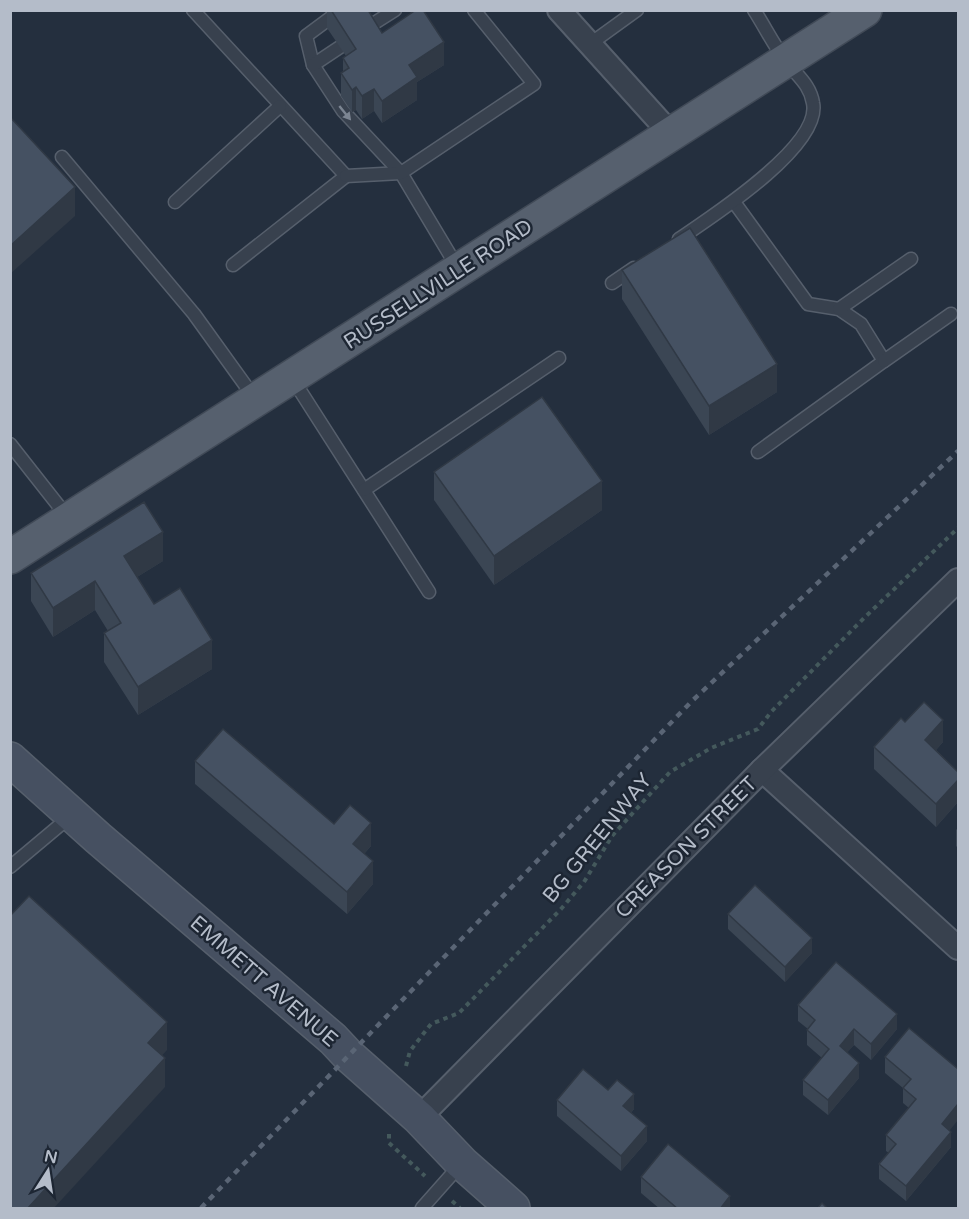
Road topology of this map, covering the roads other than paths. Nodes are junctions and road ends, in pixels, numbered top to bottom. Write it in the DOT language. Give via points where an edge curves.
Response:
graph roads {
  1 [pos="193,10"];
  2 [pos="341,10"];
  3 [pos="395,10"];
  4 [pos="474,10"];
  5 [pos="559,10"];
  6 [pos="754,10"];
  7 [pos="865,10"];
  8 [pos="630,12"];
  9 [pos="365,29"];
  10 [pos="590,44"];
  11 [pos="340,47"];
  12 [pos="786,61"];
  13 [pos="313,64"];
  14 [pos="280,106"];
  15 [pos="671,134"];
  16 [pos="62,157"];
  17 [pos="401,173"];
  18 [pos="346,176"];
  19 [pos="175,202"];
  20 [pos="734,202"];
  21 [pos="668,246"];
  22 [pos="649,258"];
  23 [pos="910,259"];
  24 [pos="233,265"];
  25 [pos="459,270"];
  26 [pos="612,284"];
  27 [pos="839,309"];
  28 [pos="951,314"];
  29 [pos="559,358"];
  30 [pos="884,361"];
  31 [pos="291,377"];
  32 [pos="256,400"];
  33 [pos="10,444"];
  34 [pos="758,452"];
  35 [pos="364,490"];
  36 [pos="70,519"];
  37 [pos="10,557"];
  38 [pos="958,580"];
  39 [pos="429,592"];
  40 [pos="11,760"];
  41 [pos="762,770"];
  42 [pos="72,814"];
  43 [pos="10,867"];
  44 [pos="958,948"];
  45 [pos="407,1108"];
  46 [pos="462,1163"];
  47 [pos="422,1209"];
  48 [pos="513,1209"];
  1 -- 14 [label="lane"];
  2 -- 13 [label="lane" via="306,36"];
  3 -- 9 [label="lane"];
  4 -- 17 [label="lane" via="534,84"];
  5 -- 10 [label="street"];
  6 -- 12 [label="lane"];
  7 -- 12 [label="main road, RUSSELLVILLE ROAD"];
  8 -- 10 [label="lane"];
  10 -- 15 [label="street"];
  11 -- 13 [label="lane"];
  12 -- 15 [label="main road, RUSSELLVILLE ROAD"];
  12 -- 20 [label="lane" via="805,82 814,104 810,122 786,157"];
  13 -- 17 [label="lane, one-way" via="343,111"];
  14 -- 18 [label="lane"];
  14 -- 19 [label="lane"];
  15 -- 25 [label="main road, RUSSELLVILLE ROAD"];
  16 -- 32 [label="lane" via="194,314"];
  17 -- 18 [label="lane"];
  17 -- 25 [label="lane"];
  18 -- 24 [label="lane"];
  20 -- 21 [label="lane"];
  20 -- 27 [label="lane" via="808,304"];
  22 -- 26 [label="lane"];
  23 -- 27 [label="lane"];
  25 -- 31 [label="main road, RUSSELLVILLE ROAD"];
  27 -- 30 [label="lane" via="861,324"];
  28 -- 30 [label="lane"];
  29 -- 35 [label="lane"];
  30 -- 34 [label="lane"];
  31 -- 32 [label="main road, RUSSELLVILLE ROAD"];
  31 -- 35 [label="lane"];
  32 -- 36 [label="main road, RUSSELLVILLE ROAD"];
  33 -- 36 [label="lane"];
  35 -- 39 [label="lane"];
  36 -- 37 [label="main road, RUSSELLVILLE ROAD"];
  38 -- 41 [label="street, CREASON STREET"];
  40 -- 42 [label="street, EMMETT AVENUE"];
  41 -- 44 [label="street"];
  41 -- 45 [label="street, CREASON STREET"];
  42 -- 43 [label="lane"];
  42 -- 45 [label="street, EMMETT AVENUE"];
  45 -- 46 [label="street, EMMETT AVENUE"];
  46 -- 47 [label="lane"];
  46 -- 48 [label="street, EMMETT AVENUE"];
}
